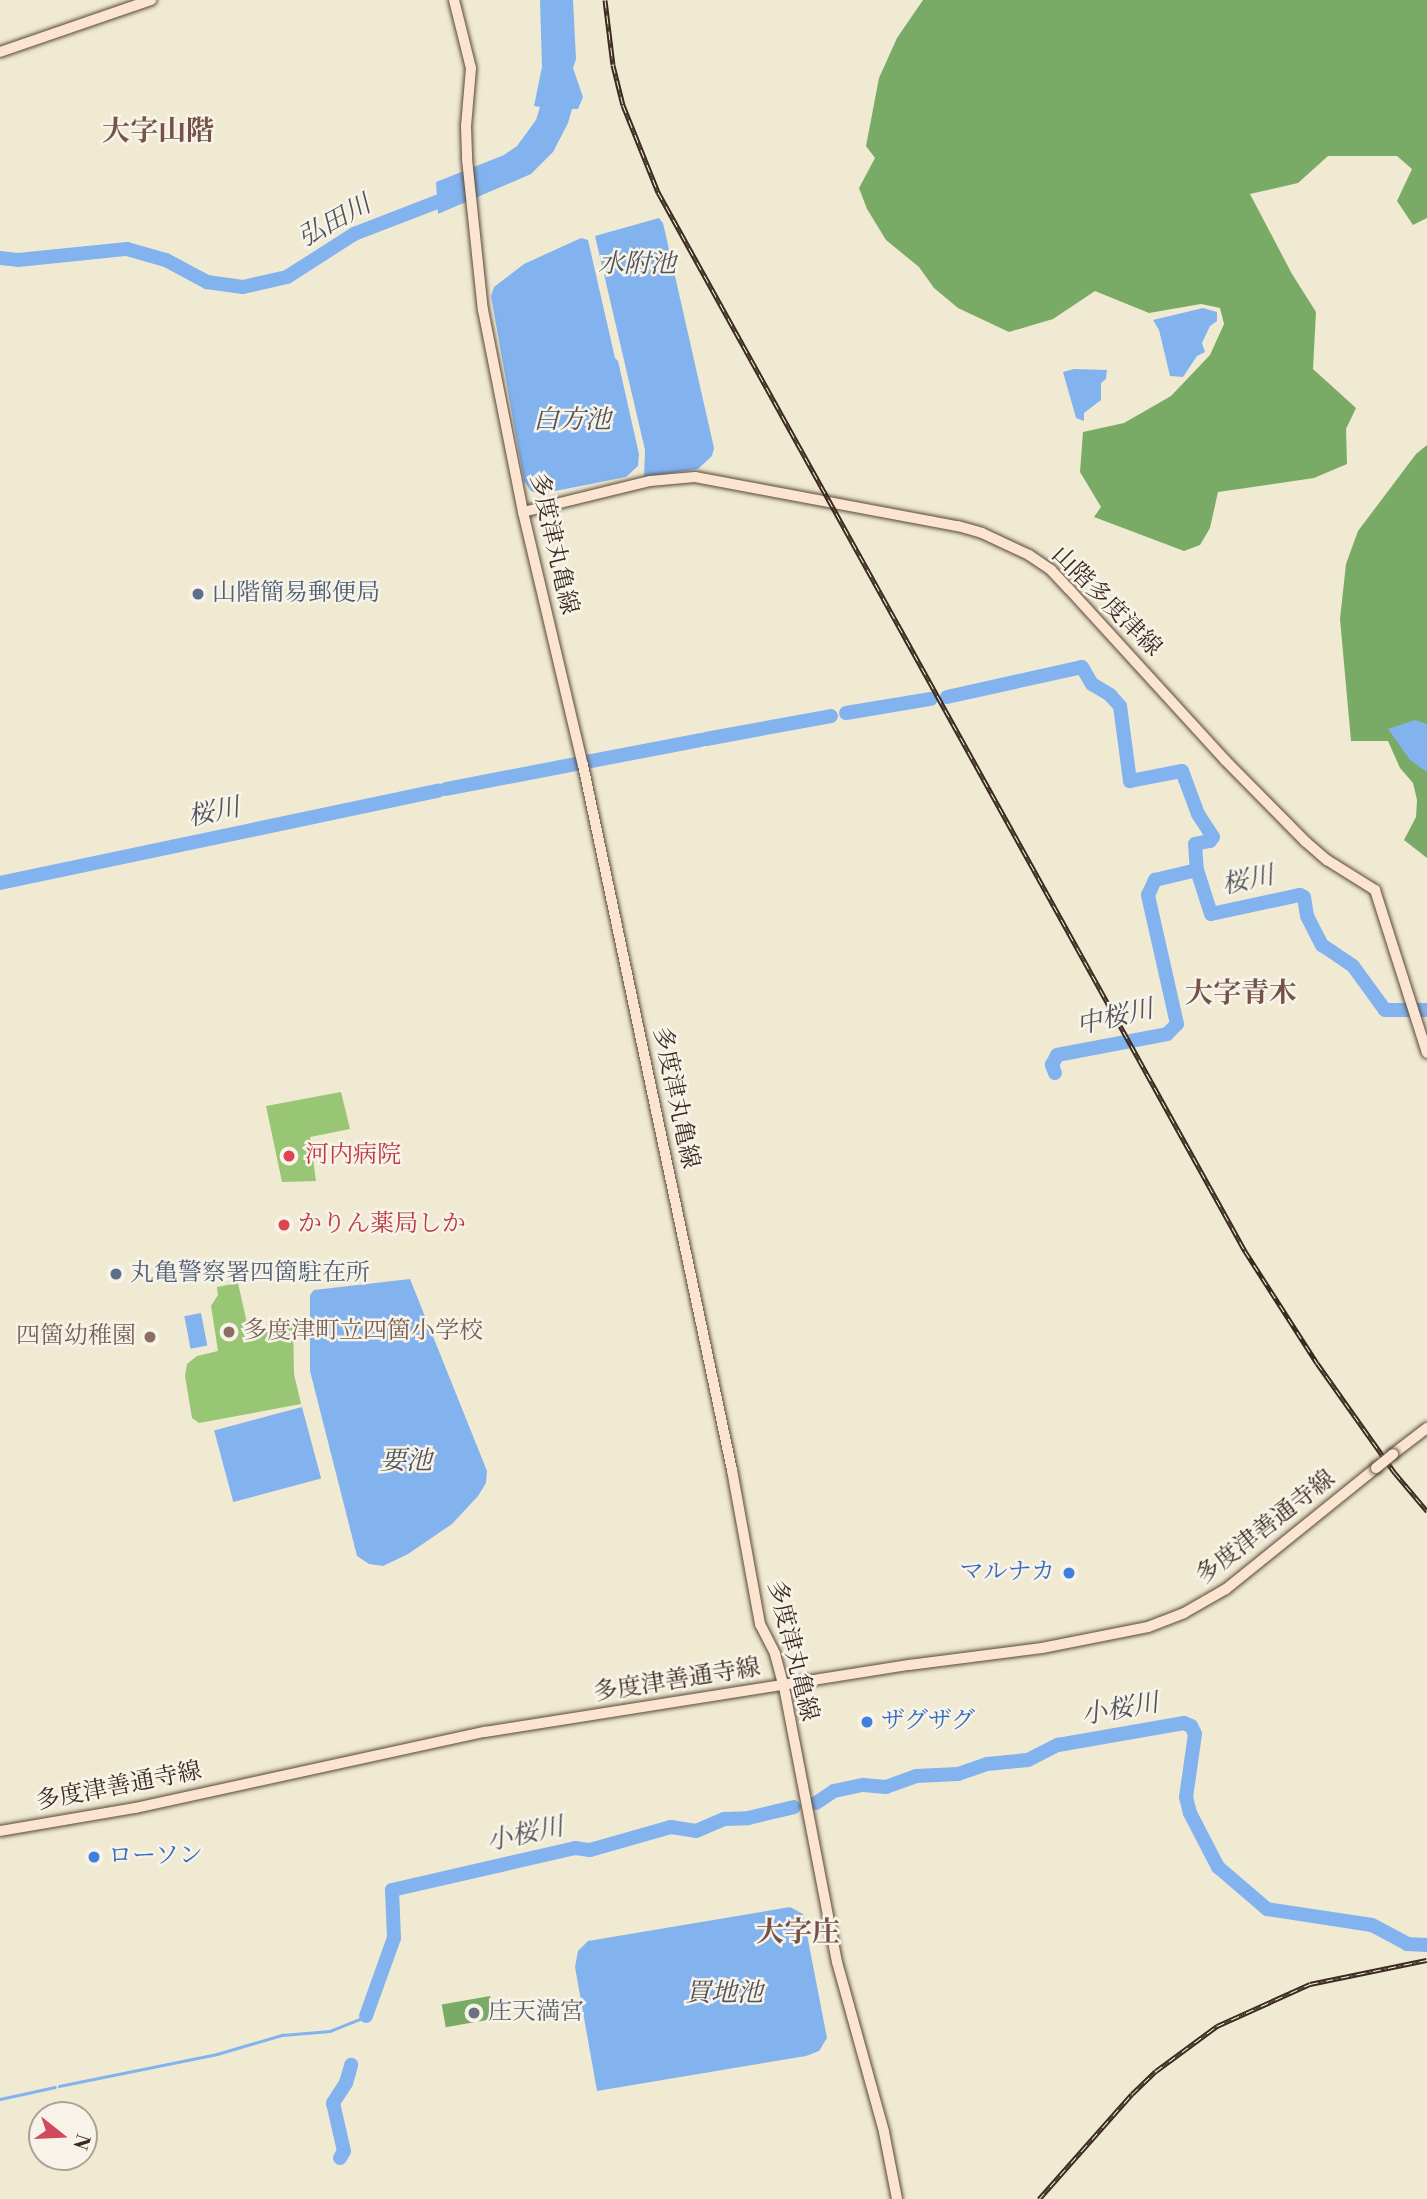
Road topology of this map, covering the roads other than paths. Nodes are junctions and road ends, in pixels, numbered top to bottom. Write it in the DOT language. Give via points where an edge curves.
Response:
graph roads {
  1 [pos="150,0"];
  2 [pos="454,0"];
  3 [pos="0,52"];
  4 [pos="523,512"];
  5 [pos="1427,1053"];
  6 [pos="1427,1428"];
  7 [pos="783,1687"];
  8 [pos="0,1830"];
  9 [pos="897,2197"];
  1 -- 3 [label="main road"];
  2 -- 4 [label="main road, 多度津丸亀線" via="471,68 467,159 483,310"];
  4 -- 5 [label="main road, 山階多度津線" via="650,481 695,477 958,526 1028,555 1051,570 1306,842 1375,890"];
  4 -- 7 [label="main road, 多度津丸亀線" via="583,763 760,1624 775,1654"];
  6 -- 7 [label="main road, 多度津善通寺線, bridge" via="1227,1589 1163,1622 1042,1648"];
  7 -- 8 [label="main road, 多度津善通寺線" via="485,1732 135,1808"];
  7 -- 9 [label="main road, 多度津丸亀線" via="837,1962"];
}
